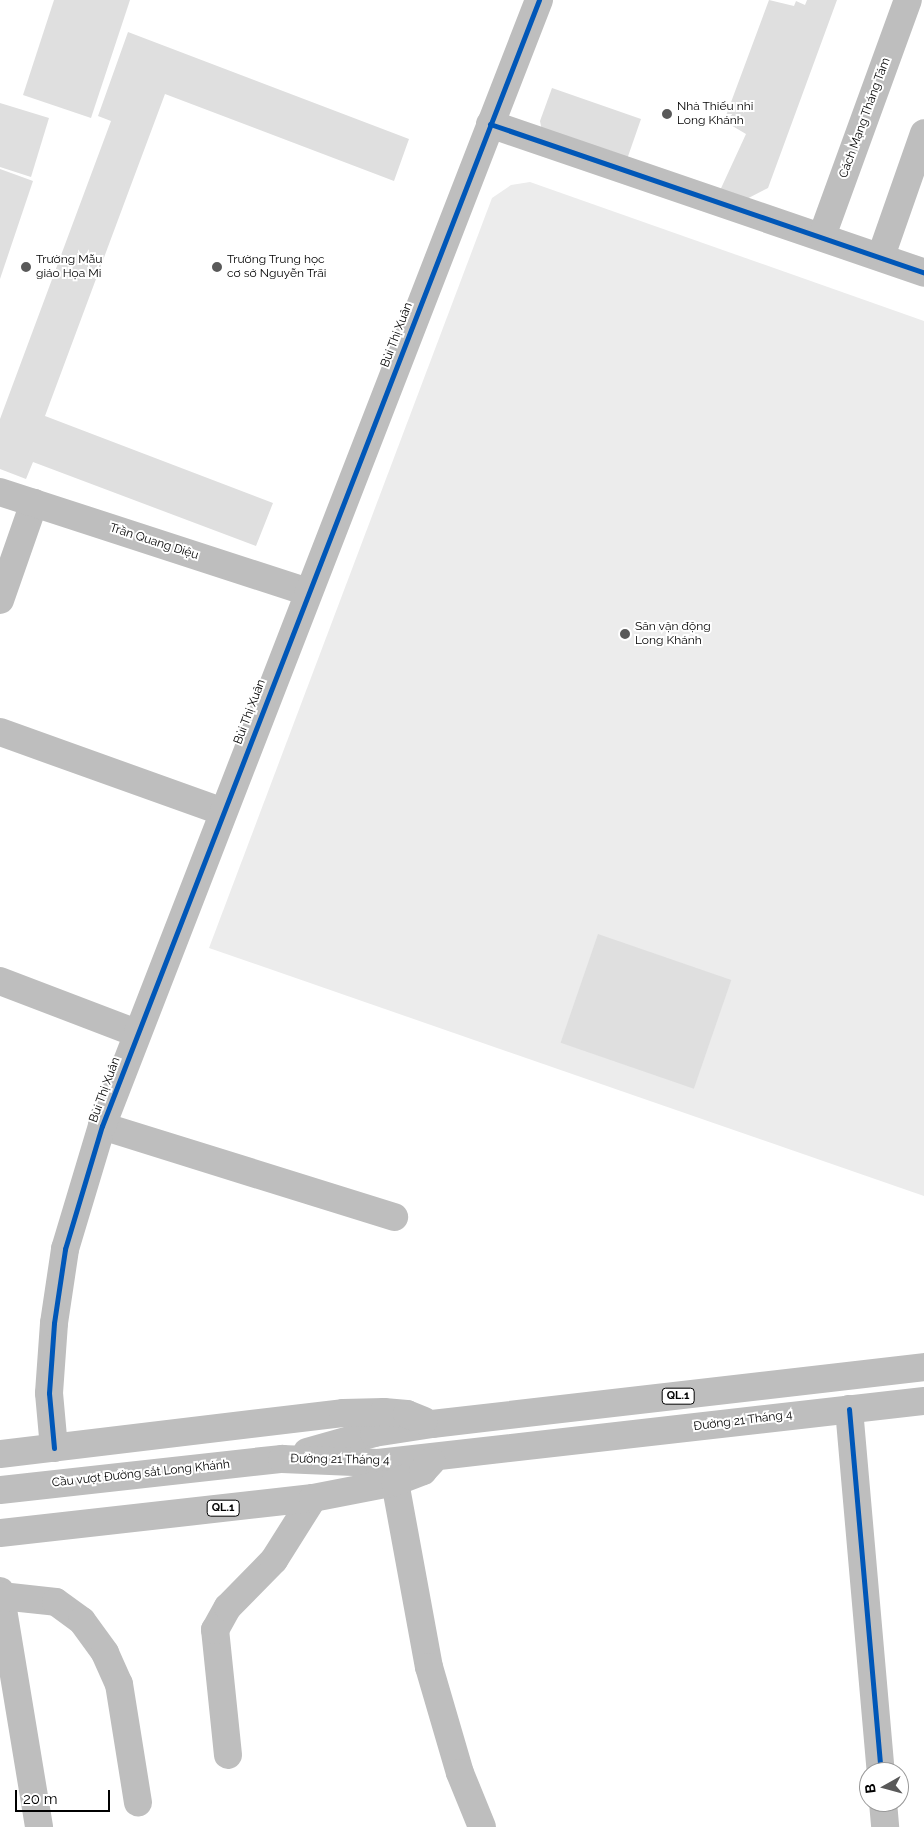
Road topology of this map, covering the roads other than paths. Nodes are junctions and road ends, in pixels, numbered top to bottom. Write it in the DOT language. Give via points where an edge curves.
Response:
graph roads {
  1 [pos="539,0"];
  2 [pos="908,0"];
  3 [pos="490,124"];
  4 [pos="924,133"];
  5 [pos="822,236"];
  6 [pos="881,256"];
  7 [pos="924,273"];
  8 [pos="0,492"];
  9 [pos="34,503"];
  10 [pos="308,592"];
  11 [pos="0,600"];
  12 [pos="0,732"];
  13 [pos="222,812"];
  14 [pos="0,981"];
  15 [pos="136,1033"];
  16 [pos="102,1126"];
  17 [pos="394,1217"];
  18 [pos="924,1367"];
  19 [pos="924,1401"];
  20 [pos="849,1409"];
  21 [pos="432,1424"];
  22 [pos="54,1448"];
  23 [pos="0,1454"];
  24 [pos="437,1456"];
  25 [pos="282,1458"];
  26 [pos="395,1482"];
  27 [pos="0,1490"];
  28 [pos="313,1498"];
  29 [pos="0,1533"];
  30 [pos="0,1593"];
  31 [pos="228,1755"];
  32 [pos="880,1762"];
  33 [pos="138,1802"];
  34 [pos="884,1812"];
  35 [pos="39,1827"];
  36 [pos="482,1827"];
  37 [pos="885,1827"];
  1 -- 3 [label="main road, Bùi Thị Xuân"];
  2 -- 5 [label="main road, Cách Mạng Tháng Tám"];
  3 -- 5 [label="main road"];
  3 -- 10 [label="main road, Bùi Thị Xuân"];
  4 -- 6 [label="main road"];
  5 -- 6 [label="main road"];
  6 -- 7 [label="main road"];
  8 -- 9 [label="main road, Trần Quang Diệu"];
  9 -- 10 [label="main road, Trần Quang Diệu"];
  9 -- 11 [label="main road"];
  10 -- 13 [label="main road, Bùi Thị Xuân"];
  12 -- 13 [label="main road"];
  13 -- 15 [label="main road, Bùi Thị Xuân"];
  14 -- 15 [label="main road"];
  15 -- 16 [label="main road, Bùi Thị Xuân"];
  16 -- 17 [label="main road"];
  16 -- 22 [label="main road, Bùi Thị Xuân" via="65,1249 48,1393"];
  18 -- 21 [label="main road, Đường 21 Tháng 4 / QL.1"];
  19 -- 20 [label="main road, Đường 21 Tháng 4 / QL.1"];
  20 -- 24 [label="main road, Đường 21 Tháng 4 / QL.1"];
  20 -- 32 [label="main road"];
  21 -- 22 [label="main road, QL.1" via="407,1414 343,1413"];
  21 -- 25 [label="main road, Đường 21 Tháng 4 / QL.1" via="374,1433"];
  22 -- 23 [label="main road, QL.1"];
  24 -- 25 [label="main road, Đường 21 Tháng 4 / QL.1" via="378,1463"];
  24 -- 26 [label="main road, QL.1" via="423,1471"];
  25 -- 27 [label="main road, Cầu vượt Đường sắt Long Khánh / QL.1"];
  26 -- 28 [label="main road, QL.1"];
  26 -- 36 [label="main road" via="429,1667 460,1772"];
  28 -- 29 [label="main road, QL.1"];
  28 -- 31 [label="main road" via="274,1560 228,1607 215,1630"];
  30 -- 33 [label="main road" via="56,1602 82,1622 105,1653 119,1684"];
  30 -- 35 [label="main road"];
  34 -- 37 [label="main road"];
}
